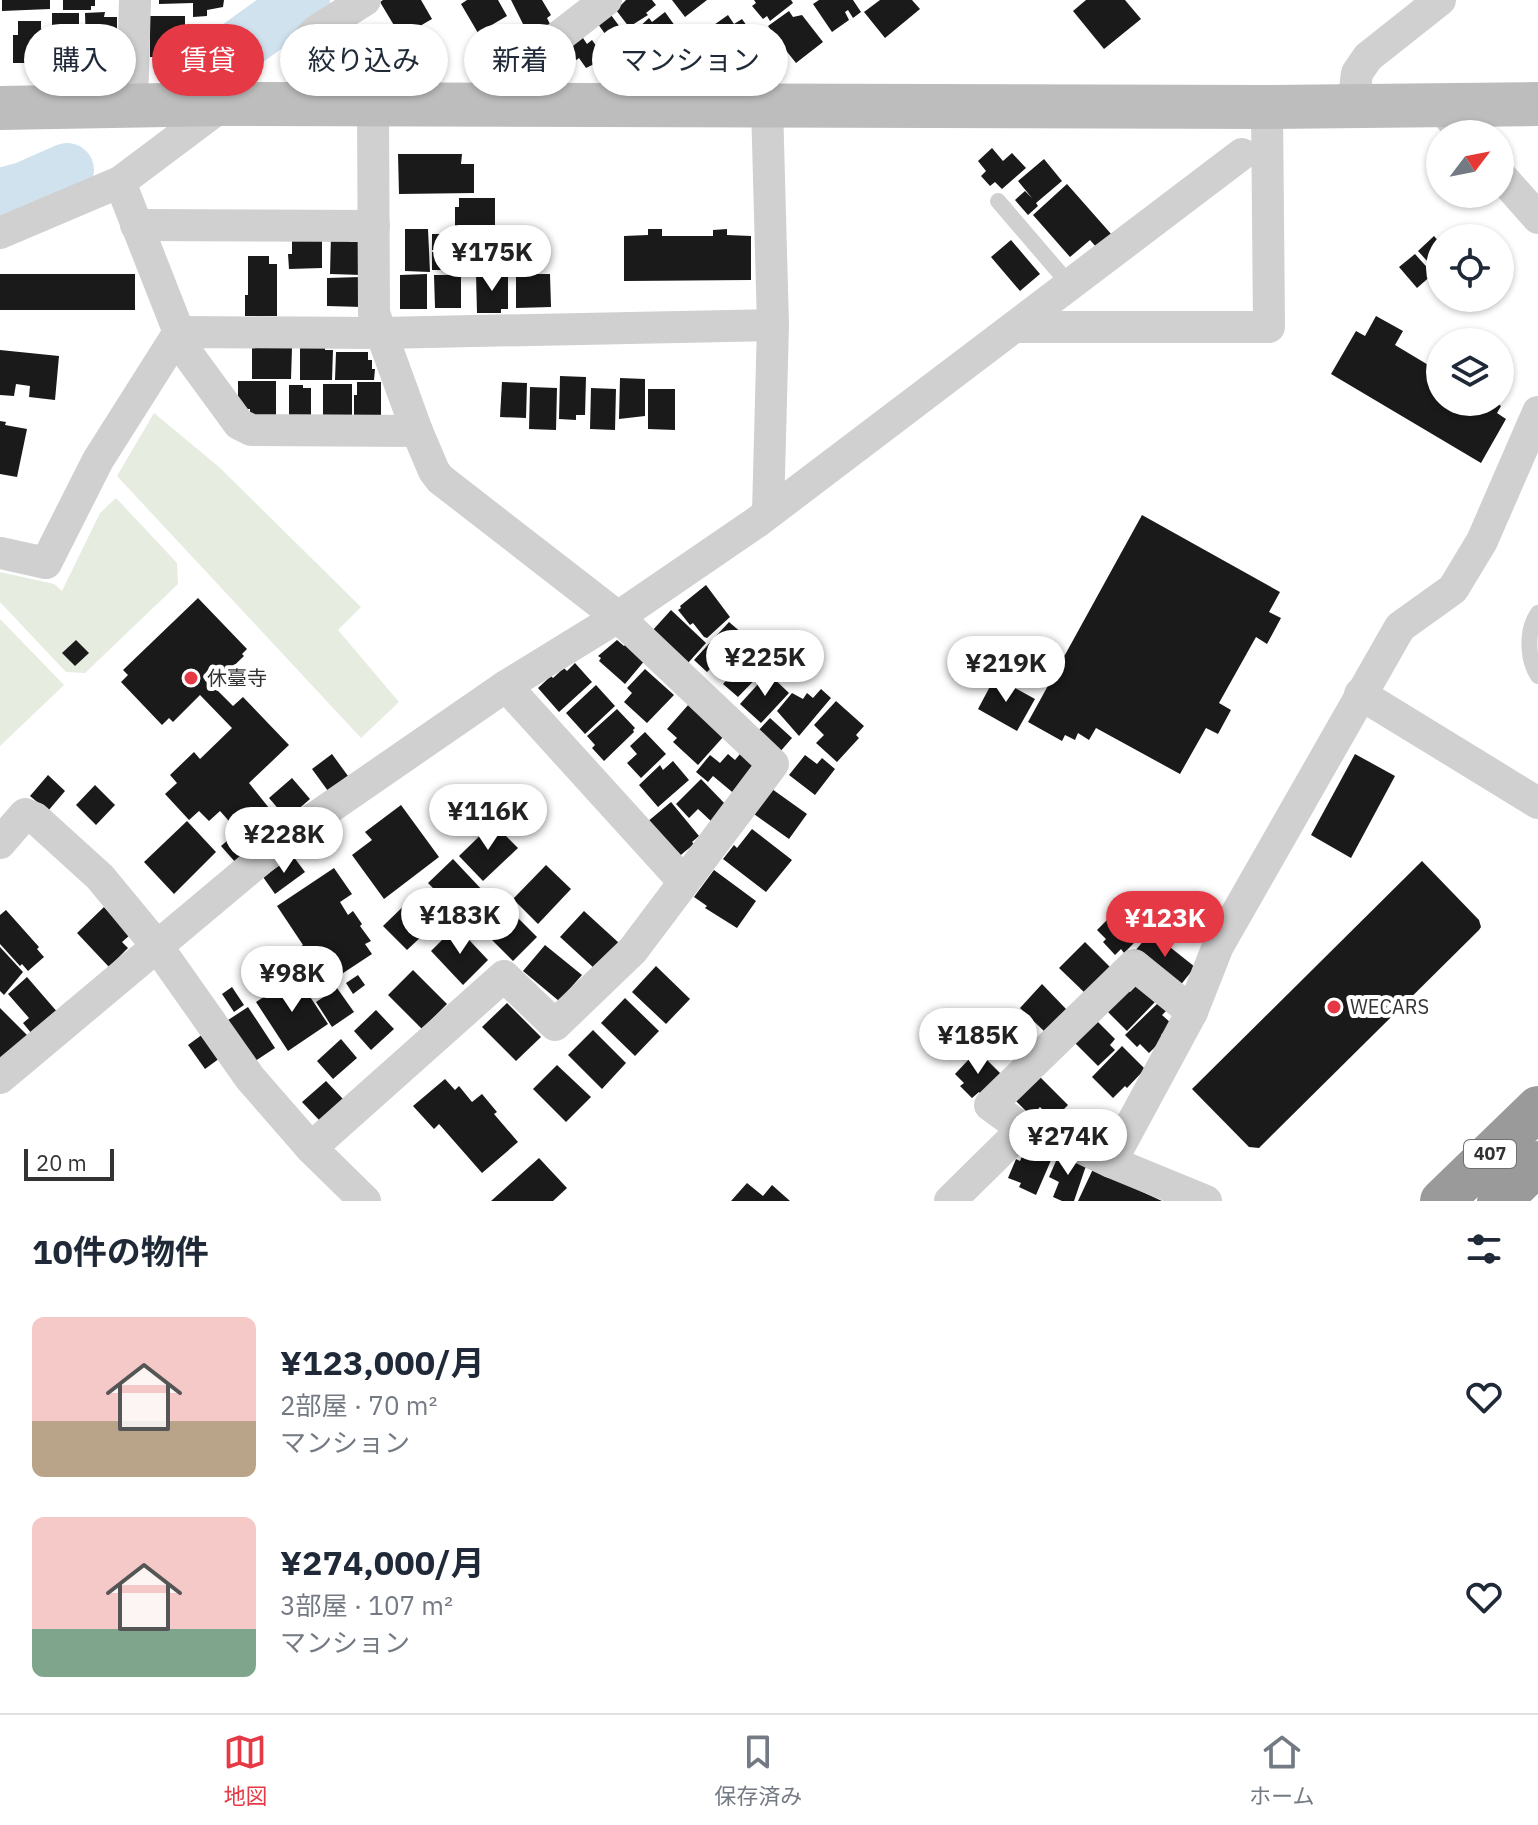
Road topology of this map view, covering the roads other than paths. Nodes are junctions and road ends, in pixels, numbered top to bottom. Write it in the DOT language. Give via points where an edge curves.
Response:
graph roads {
  1 [pos="135,0"];
  2 [pos="365,0"];
  3 [pos="606,0"];
  4 [pos="1440,0"];
  5 [pos="224,104"];
  6 [pos="1538,104"];
  7 [pos="132,105"];
  8 [pos="303,105"];
  9 [pos="767,105"];
  10 [pos="373,106"];
  11 [pos="533,106"];
  12 [pos="1353,106"];
  13 [pos="1267,107"];
  14 [pos="0,108"];
  15 [pos="1452,120"];
  16 [pos="1242,154"];
  17 [pos="120,182"];
  18 [pos="1514,191"];
  19 [pos="998,201"];
  20 [pos="1538,218"];
  21 [pos="136,225"];
  22 [pos="374,226"];
  23 [pos="0,233"];
  24 [pos="1070,285"];
  25 [pos="773,325"];
  26 [pos="1015,327"];
  27 [pos="179,332"];
  28 [pos="381,333"];
  29 [pos="1538,413"];
  30 [pos="417,431"];
  31 [pos="768,513"];
  32 [pos="0,553"];
  33 [pos="1538,613"];
  34 [pos="618,617"];
  35 [pos="1538,676"];
  36 [pos="506,686"];
  37 [pos="1360,694"];
  38 [pos="1538,803"];
  39 [pos="0,843"];
  40 [pos="684,882"];
  41 [pos="157,946"];
  42 [pos="1192,1012"];
  43 [pos="0,1078"];
  44 [pos="1538,1108"];
  45 [pos="1023,1129"];
  46 [pos="311,1148"];
  47 [pos="1111,1162"];
  48 [pos="1538,1163"];
  49 [pos="365,1201"];
  50 [pos="950,1201"];
  51 [pos="1206,1201"];
  52 [pos="1442,1201"];
  53 [pos="1499,1201"];
  1 -- 7 [label="street"];
  2 -- 8 [label="street" via="305,43"];
  3 -- 11 [label="street" via="539,52 532,71"];
  4 -- 12 [label="street" via="1368,57 1357,73"];
  5 -- 7 [label="street"];
  5 -- 8 [label="street"];
  5 -- 17 [label="street"];
  6 -- 15 [label="street"];
  7 -- 14 [label="street"];
  8 -- 10 [label="street"];
  9 -- 11 [label="street"];
  9 -- 13 [label="street"];
  9 -- 25 [label="street"];
  10 -- 11 [label="street"];
  10 -- 22 [label="street"];
  12 -- 13 [label="street"];
  12 -- 15 [label="street"];
  13 -- 26 [label="street" via="1269,327"];
  16 -- 24 [label="street"];
  17 -- 21 [label="street"];
  17 -- 23 [label="street"];
  18 -- 20 [label="street"];
  19 -- 24 [label="lane"];
  21 -- 22 [label="street"];
  21 -- 27 [label="street"];
  22 -- 28 [label="street" via="374,313"];
  24 -- 26 [label="street"];
  25 -- 28 [label="street"];
  25 -- 31 [label="street"];
  26 -- 31 [label="street"];
  27 -- 28 [label="street"];
  27 -- 30 [label="street" via="187,353 239,424 251,430"];
  27 -- 32 [label="street" via="98,460 46,563"];
  28 -- 30 [label="street"];
  29 -- 37 [label="street" via="1482,541 1453,589 1400,627"];
  30 -- 34 [label="street" via="440,479"];
  31 -- 34 [label="street"];
  33 -- 35 [label="lane" via="1529,642"];
  34 -- 36 [label="street"];
  34 -- 40 [label="street" via="773,764"];
  36 -- 40 [label="street"];
  36 -- 41 [label="street" via="290,835"];
  37 -- 38 [label="street"];
  37 -- 42 [label="street" via="1218,946"];
  39 -- 41 [label="street" via="25,814 35,818 100,877"];
  40 -- 46 [label="street" via="633,950 555,1025 504,976"];
  41 -- 43 [label="street"];
  41 -- 46 [label="street" via="250,1078"];
  42 -- 45 [label="street" via="1134,965 990,1105"];
  42 -- 47 [label="street"];
  44 -- 52 [label="highway, 407"];
  45 -- 47 [label="street" via="1037,1127"];
  45 -- 50 [label="street"];
  46 -- 49 [label="street"];
  47 -- 51 [label="street"];
  48 -- 53 [label="highway, 407"];
}
